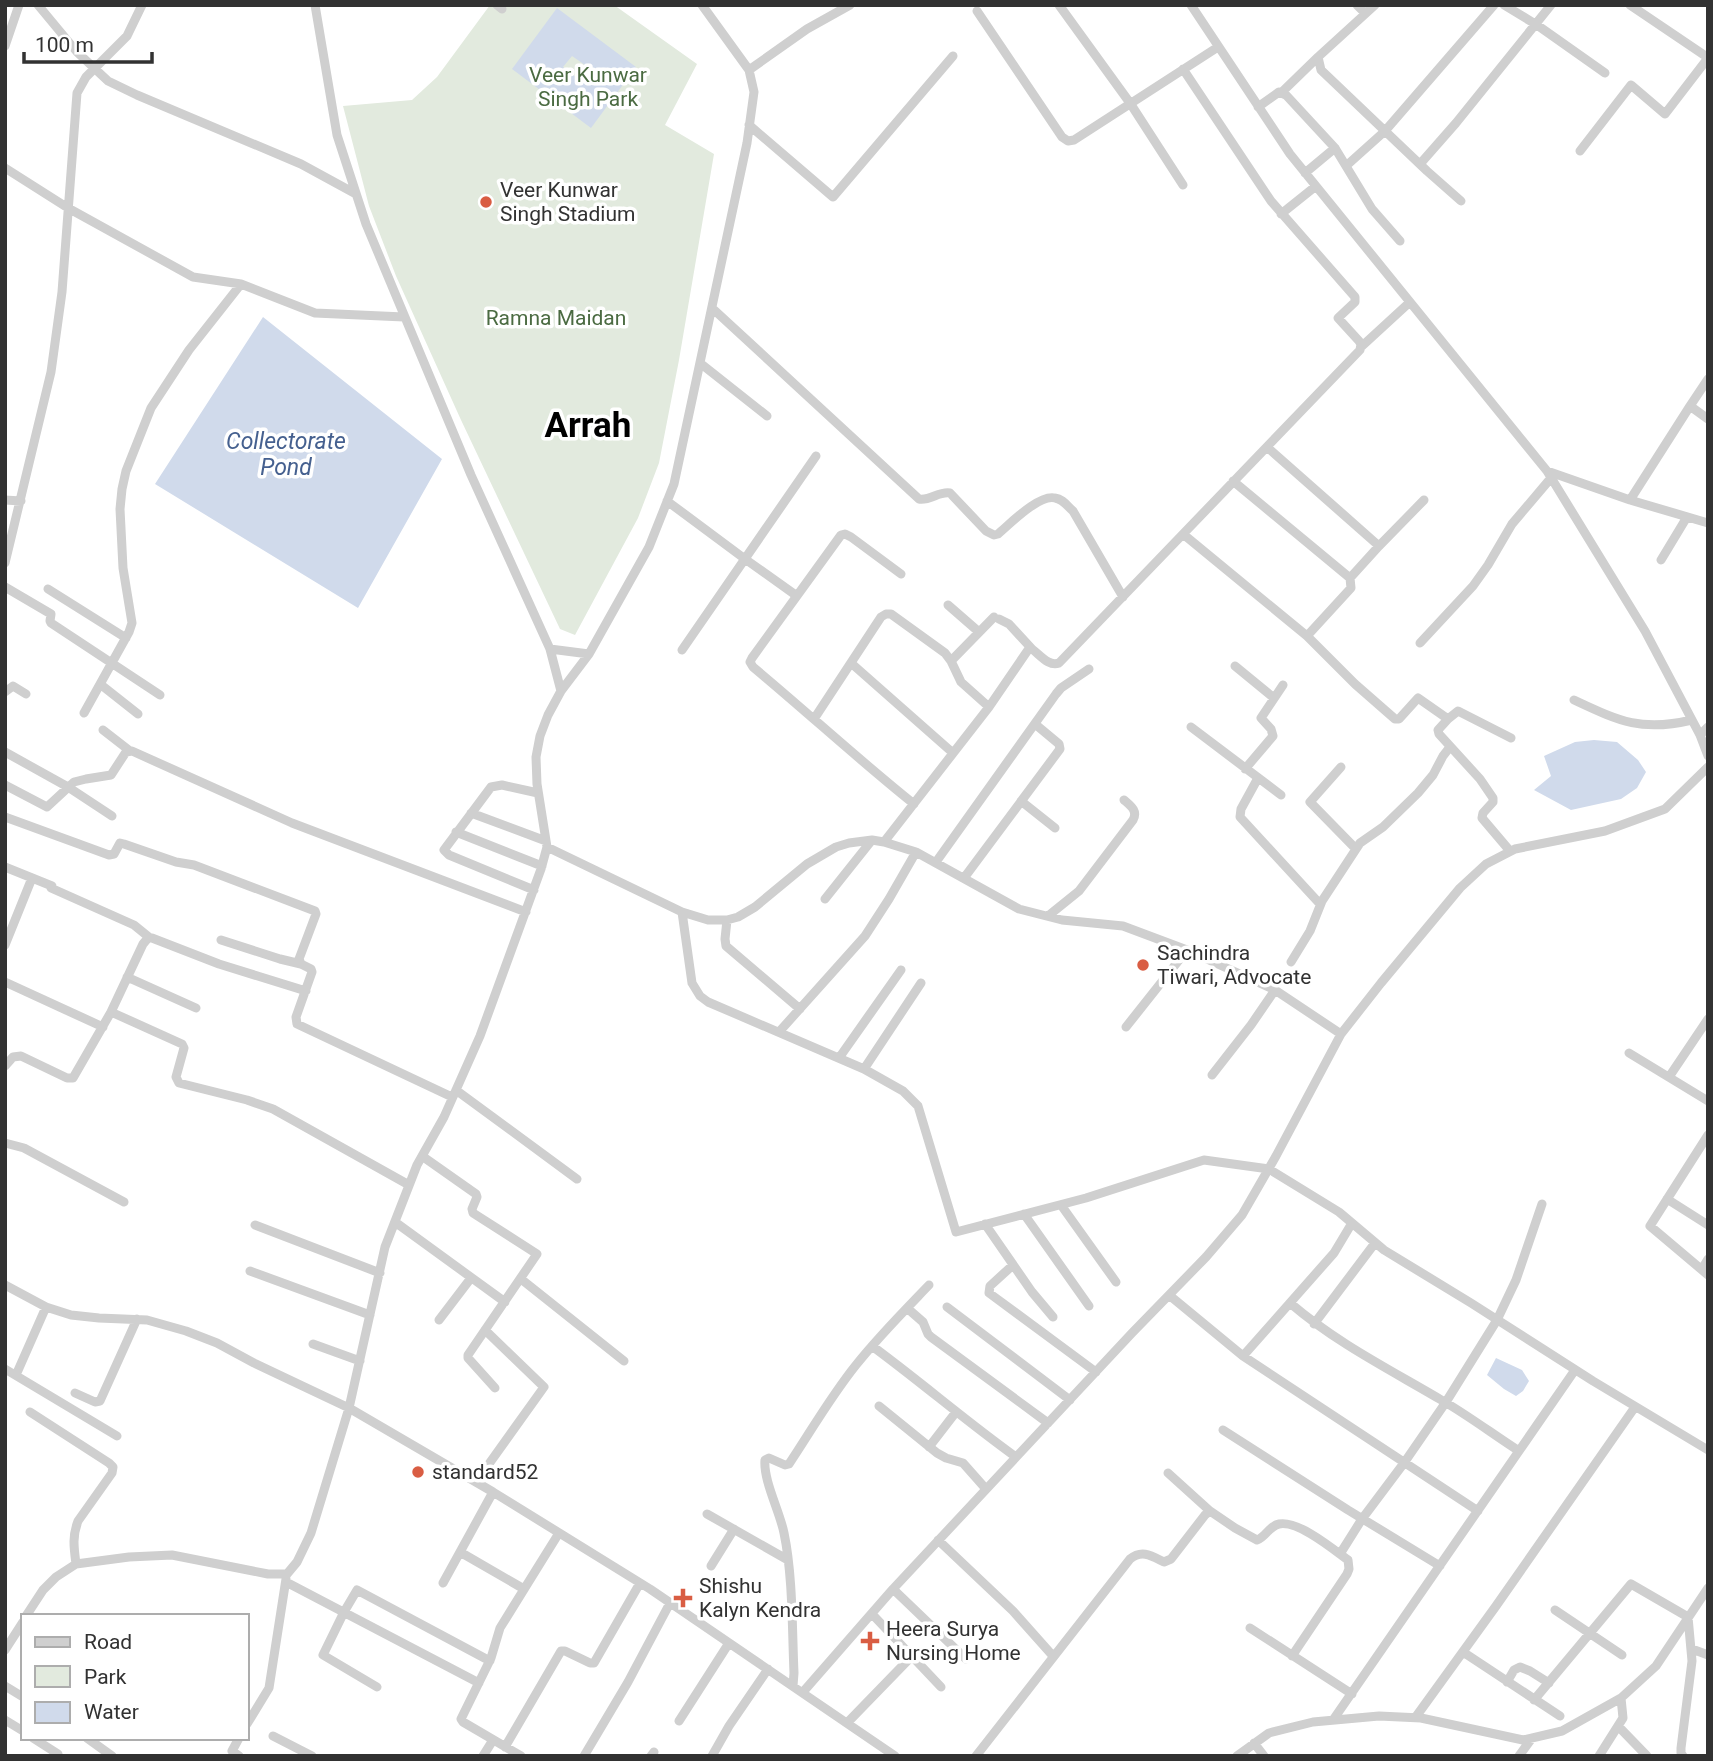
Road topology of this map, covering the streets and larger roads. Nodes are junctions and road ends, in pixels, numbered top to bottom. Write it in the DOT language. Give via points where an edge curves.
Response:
graph roads {
  1 [pos="19,5"];
  2 [pos="38,5"];
  3 [pos="142,5"];
  4 [pos="315,5"];
  5 [pos="702,5"];
  6 [pos="849,5"];
  7 [pos="1059,5"];
  8 [pos="1191,5"];
  9 [pos="1357,5"];
  10 [pos="1375,5"];
  11 [pos="1494,5"];
  12 [pos="1504,5"];
  13 [pos="1551,5"];
  14 [pos="1630,5"];
  15 [pos="977,11"];
  16 [pos="1365,13"];
  17 [pos="1537,24"];
  18 [pos="5,46"];
  19 [pos="1218,47"];
  20 [pos="953,56"];
  21 [pos="1318,57"];
  22 [pos="1708,57"];
  23 [pos="96,69"];
  24 [pos="1184,69"];
  25 [pos="749,70"];
  26 [pos="1605,73"];
  27 [pos="1282,92"];
  28 [pos="1130,103"];
  29 [pos="1258,107"];
  30 [pos="750,125"];
  31 [pos="1385,131"];
  32 [pos="1335,148"];
  33 [pos="1580,151"];
  34 [pos="1420,164"];
  35 [pos="1346,166"];
  36 [pos="5,168"];
  37 [pos="1305,173"];
  38 [pos="1183,186"];
  39 [pos="1316,186"];
  40 [pos="356,194"];
  41 [pos="1461,201"];
  42 [pos="68,208"];
  43 [pos="1282,214"];
  44 [pos="1400,241"];
  45 [pos="241,284"];
  46 [pos="1410,302"];
  47 [pos="712,308"];
  48 [pos="404,317"];
  49 [pos="1361,347"];
  50 [pos="700,363"];
  51 [pos="1708,379"];
  52 [pos="1690,406"];
  53 [pos="767,416"];
  54 [pos="1708,419"];
  55 [pos="1266,447"];
  56 [pos="816,456"];
  57 [pos="1549,475"];
  58 [pos="1233,481"];
  59 [pos="5,500"];
  60 [pos="1424,500"];
  61 [pos="1630,500"];
  62 [pos="21,501"];
  63 [pos="667,501"];
  64 [pos="1688,517"];
  65 [pos="1708,523"];
  66 [pos="1183,534"];
  67 [pos="1379,546"];
  68 [pos="745,559"];
  69 [pos="1661,560"];
  70 [pos="5,563"];
  71 [pos="901,573"];
  72 [pos="1350,578"];
  73 [pos="5,587"];
  74 [pos="48,589"];
  75 [pos="797,596"];
  76 [pos="1123,597"];
  77 [pos="948,606"];
  78 [pos="979,632"];
  79 [pos="1307,636"];
  80 [pos="126,638"];
  81 [pos="1420,643"];
  82 [pos="550,649"];
  83 [pos="1032,649"];
  84 [pos="682,650"];
  85 [pos="589,654"];
  86 [pos="951,661"];
  87 [pos="112,663"];
  88 [pos="851,663"];
  89 [pos="1235,666"];
  90 [pos="1089,668"];
  91 [pos="100,684"];
  92 [pos="1283,685"];
  93 [pos="561,691"];
  94 [pos="5,692"];
  95 [pos="26,694"];
  96 [pos="160,695"];
  97 [pos="1274,698"];
  98 [pos="1574,700"];
  99 [pos="989,707"];
  100 [pos="84,713"];
  101 [pos="138,714"];
  102 [pos="814,719"];
  103 [pos="1448,719"];
  104 [pos="1692,720"];
  105 [pos="1035,724"];
  106 [pos="1191,727"];
  107 [pos="1708,727"];
  108 [pos="103,730"];
  109 [pos="1511,738"];
  110 [pos="1704,743"];
  111 [pos="1450,747"];
  112 [pos="130,751"];
  113 [pos="5,752"];
  114 [pos="953,753"];
  115 [pos="1708,756"];
  116 [pos="1341,767"];
  117 [pos="1708,767"];
  118 [pos="1245,769"];
  119 [pos="1258,778"];
  120 [pos="5,785"];
  121 [pos="68,787"];
  122 [pos="538,793"];
  123 [pos="1281,796"];
  124 [pos="1124,800"];
  125 [pos="1021,801"];
  126 [pos="914,804"];
  127 [pos="471,813"];
  128 [pos="112,816"];
  129 [pos="5,817"];
  130 [pos="1055,828"];
  131 [pos="456,832"];
  132 [pos="872,840"];
  133 [pos="884,842"];
  134 [pos="547,844"];
  135 [pos="1356,849"];
  136 [pos="1510,851"];
  137 [pos="916,852"];
  138 [pos="936,863"];
  139 [pos="542,866"];
  140 [pos="5,867"];
  141 [pos="32,878"];
  142 [pos="964,878"];
  143 [pos="534,890"];
  144 [pos="825,899"];
  145 [pos="1320,904"];
  146 [pos="526,912"];
  147 [pos="681,912"];
  148 [pos="1048,916"];
  149 [pos="727,920"];
  150 [pos="150,938"];
  151 [pos="221,940"];
  152 [pos="5,945"];
  153 [pos="1186,950"];
  154 [pos="1291,961"];
  155 [pos="302,964"];
  156 [pos="901,970"];
  157 [pos="127,978"];
  158 [pos="5,982"];
  159 [pos="920,983"];
  160 [pos="1275,989"];
  161 [pos="306,991"];
  162 [pos="196,1008"];
  163 [pos="800,1009"];
  164 [pos="111,1012"];
  165 [pos="1708,1019"];
  166 [pos="103,1027"];
  167 [pos="1126,1027"];
  168 [pos="779,1032"];
  169 [pos="1341,1034"];
  170 [pos="1629,1053"];
  171 [pos="839,1058"];
  172 [pos="5,1066"];
  173 [pos="864,1069"];
  174 [pos="1212,1075"];
  175 [pos="1668,1077"];
  176 [pos="454,1094"];
  177 [pos="1708,1101"];
  178 [pos="1707,1137"];
  179 [pos="5,1143"];
  180 [pos="422,1156"];
  181 [pos="1269,1169"];
  182 [pos="577,1179"];
  183 [pos="410,1185"];
  184 [pos="1667,1199"];
  185 [pos="124,1202"];
  186 [pos="1542,1204"];
  187 [pos="1061,1205"];
  188 [pos="1024,1214"];
  189 [pos="395,1222"];
  190 [pos="1352,1223"];
  191 [pos="985,1224"];
  192 [pos="255,1225"];
  193 [pos="1708,1225"];
  194 [pos="1375,1243"];
  195 [pos="1708,1259"];
  196 [pos="1013,1265"];
  197 [pos="250,1271"];
  198 [pos="1705,1272"];
  199 [pos="380,1273"];
  200 [pos="471,1278"];
  201 [pos="521,1279"];
  202 [pos="1116,1282"];
  203 [pos="5,1285"];
  204 [pos="929,1285"];
  205 [pos="1169,1295"];
  206 [pos="505,1302"];
  207 [pos="1290,1303"];
  208 [pos="1088,1306"];
  209 [pos="46,1307"];
  210 [pos="947,1307"];
  211 [pos="906,1308"];
  212 [pos="370,1315"];
  213 [pos="1053,1317"];
  214 [pos="137,1319"];
  215 [pos="439,1320"];
  216 [pos="1497,1320"];
  217 [pos="1314,1324"];
  218 [pos="485,1331"];
  219 [pos="313,1344"];
  220 [pos="872,1346"];
  221 [pos="1243,1356"];
  222 [pos="360,1361"];
  223 [pos="624,1361"];
  224 [pos="5,1369"];
  225 [pos="1575,1370"];
  226 [pos="1096,1372"];
  227 [pos="16,1375"];
  228 [pos="495,1388"];
  229 [pos="75,1393"];
  230 [pos="1070,1400"];
  231 [pos="1446,1402"];
  232 [pos="879,1406"];
  233 [pos="1635,1407"];
  234 [pos="349,1408"];
  235 [pos="30,1412"];
  236 [pos="956,1412"];
  237 [pos="1048,1423"];
  238 [pos="1223,1430"];
  239 [pos="117,1436"];
  240 [pos="929,1447"];
  241 [pos="1708,1450"];
  242 [pos="1519,1451"];
  243 [pos="1016,1457"];
  244 [pos="1404,1463"];
  245 [pos="1168,1473"];
  246 [pos="476,1482"];
  247 [pos="986,1489"];
  248 [pos="493,1492"];
  249 [pos="1210,1511"];
  250 [pos="1478,1511"];
  251 [pos="706,1514"];
  252 [pos="1362,1519"];
  253 [pos="734,1530"];
  254 [pos="559,1533"];
  255 [pos="939,1540"];
  256 [pos="460,1552"];
  257 [pos="1340,1554"];
  258 [pos="788,1560"];
  259 [pos="76,1564"];
  260 [pos="711,1566"];
  261 [pos="1440,1566"];
  262 [pos="287,1578"];
  263 [pos="443,1583"];
  264 [pos="640,1583"];
  265 [pos="1708,1588"];
  266 [pos="524,1589"];
  267 [pos="893,1589"];
  268 [pos="670,1603"];
  269 [pos="1555,1610"];
  270 [pos="344,1612"];
  271 [pos="27,1614"];
  272 [pos="872,1614"];
  273 [pos="1688,1617"];
  274 [pos="21,1625"];
  275 [pos="1250,1628"];
  276 [pos="1590,1634"];
  277 [pos="729,1643"];
  278 [pos="1692,1649"];
  279 [pos="5,1650"];
  280 [pos="1463,1652"];
  281 [pos="1708,1655"];
  282 [pos="912,1656"];
  283 [pos="1053,1656"];
  284 [pos="1292,1656"];
  285 [pos="1622,1656"];
  286 [pos="966,1659"];
  287 [pos="490,1661"];
  288 [pos="768,1669"];
  289 [pos="1507,1682"];
  290 [pos="479,1683"];
  291 [pos="1549,1683"];
  292 [pos="5,1686"];
  293 [pos="376,1686"];
  294 [pos="793,1686"];
  295 [pos="941,1687"];
  296 [pos="803,1692"];
  297 [pos="1352,1694"];
  298 [pos="21,1696"];
  299 [pos="1621,1698"];
  300 [pos="1534,1700"];
  301 [pos="1560,1716"];
  302 [pos="1415,1717"];
  303 [pos="5,1720"];
  304 [pos="1333,1720"];
  305 [pos="679,1721"];
  306 [pos="248,1722"];
  307 [pos="847,1723"];
  308 [pos="1618,1726"];
  309 [pos="21,1730"];
  310 [pos="273,1736"];
  311 [pos="1532,1738"];
  312 [pos="36,1740"];
  313 [pos="90,1740"];
  314 [pos="493,1740"];
  315 [pos="1254,1743"];
  316 [pos="505,1747"];
  317 [pos="58,1754"];
  318 [pos="889,1754"];
  319 [pos="112,1756"];
  320 [pos="312,1756"];
  321 [pos="483,1756"];
  322 [pos="521,1756"];
  323 [pos="583,1756"];
  324 [pos="712,1756"];
  325 [pos="976,1756"];
  326 [pos="1237,1756"];
  327 [pos="1264,1756"];
  328 [pos="1519,1756"];
  329 [pos="1600,1756"];
  330 [pos="1647,1756"];
  331 [pos="1683,1756"];
  1 -- 18 [label="street"];
  2 -- 23 [label="street"];
  3 -- 23 [label="street" via="127,36"];
  4 -- 40 [label="street" via="337,135"];
  5 -- 25 [label="street"];
  6 -- 25 [label="street"];
  7 -- 28 [label="street"];
  8 -- 19 [label="street"];
  9 -- 16 [label="street"];
  10 -- 16 [label="street"];
  11 -- 31 [label="street"];
  12 -- 17 [label="street"];
  13 -- 17 [label="street"];
  14 -- 22 [label="street"];
  15 -- 28 [label="street" via="1066,140 1073,140"];
  16 -- 21 [label="street"];
  17 -- 26 [label="street"];
  17 -- 34 [label="street"];
  19 -- 24 [label="street"];
  19 -- 29 [label="street"];
  20 -- 30 [label="street" via="832,197"];
  21 -- 27 [label="street"];
  21 -- 31 [label="street" via="1321,70"];
  22 -- 33 [label="street" via="1665,114 1631,85"];
  23 -- 40 [label="street" via="108,81 137,95 301,164"];
  23 -- 42 [label="street" via="77,93"];
  24 -- 28 [label="street"];
  24 -- 43 [label="street"];
  25 -- 30 [label="street" via="754,92"];
  27 -- 29 [label="street"];
  27 -- 32 [label="street"];
  28 -- 38 [label="street"];
  29 -- 37 [label="street"];
  30 -- 47 [label="street"];
  31 -- 34 [label="street"];
  31 -- 35 [label="street"];
  32 -- 35 [label="street"];
  32 -- 37 [label="street"];
  34 -- 41 [label="street"];
  35 -- 44 [label="street" via="1372,209"];
  36 -- 42 [label="street"];
  37 -- 39 [label="street"];
  39 -- 43 [label="street"];
  39 -- 46 [label="street"];
  40 -- 48 [label="street"];
  42 -- 45 [label="street" via="193,277"];
  42 -- 62 [label="street" via="51,372"];
  43 -- 49 [label="street" via="1355,298 1338,318"];
  45 -- 48 [label="street" via="315,313"];
  45 -- 80 [label="street" via="151,408 126,471 121,519 123,568 133,618"];
  46 -- 49 [label="street"];
  46 -- 57 [label="street"];
  47 -- 50 [label="street"];
  47 -- 76 [label="street" via="919,499 950,492 994,535 1041,499 1062,500"];
  48 -- 82 [label="street"];
  49 -- 55 [label="street"];
  50 -- 53 [label="street"];
  50 -- 63 [label="street"];
  51 -- 52 [label="street"];
  52 -- 54 [label="street"];
  52 -- 61 [label="street"];
  55 -- 58 [label="street"];
  55 -- 67 [label="street"];
  56 -- 68 [label="street"];
  57 -- 61 [label="street"];
  57 -- 81 [label="street" via="1473,586"];
  57 -- 104 [label="street" via="1645,631"];
  58 -- 66 [label="street"];
  58 -- 72 [label="street"];
  59 -- 62 [label="street"];
  60 -- 67 [label="street"];
  61 -- 64 [label="street"];
  62 -- 70 [label="street"];
  63 -- 68 [label="street"];
  63 -- 85 [label="street" via="649,547"];
  64 -- 65 [label="street"];
  64 -- 69 [label="street"];
  66 -- 76 [label="street"];
  66 -- 79 [label="street"];
  67 -- 72 [label="street"];
  68 -- 75 [label="street"];
  68 -- 84 [label="street"];
  71 -- 75 [label="street" via="843,534"];
  72 -- 79 [label="street" via="1351,588"];
  73 -- 87 [label="street" via="51,614 50,622"];
  74 -- 80 [label="street"];
  75 -- 102 [label="street" via="750,662"];
  76 -- 83 [label="street" via="1056,664"];
  77 -- 78 [label="street"];
  78 -- 83 [label="street" via="996,618 1009,624"];
  78 -- 86 [label="street"];
  79 -- 103 [label="street" via="1395,719 1418,698"];
  80 -- 87 [label="street"];
  82 -- 85 [label="street"];
  82 -- 93 [label="street"];
  83 -- 99 [label="street"];
  85 -- 93 [label="street"];
  86 -- 88 [label="street" via="942,650 886,614"];
  86 -- 99 [label="street" via="961,682"];
  87 -- 91 [label="street"];
  87 -- 96 [label="street"];
  88 -- 102 [label="street"];
  88 -- 114 [label="street"];
  89 -- 97 [label="street"];
  90 -- 105 [label="street" via="1061,688"];
  91 -- 100 [label="street"];
  91 -- 101 [label="street"];
  92 -- 97 [label="street"];
  93 -- 122 [label="street" via="540,736"];
  94 -- 95 [label="street" via="13,686"];
  97 -- 118 [label="street" via="1261,718 1273,736"];
  98 -- 104 [label="street" via="1642,725"];
  99 -- 114 [label="street"];
  102 -- 126 [label="street"];
  103 -- 109 [label="street" via="1459,711"];
  103 -- 111 [label="street" via="1438,730"];
  104 -- 110 [label="street"];
  105 -- 125 [label="street" via="1060,749"];
  105 -- 138 [label="street"];
  106 -- 118 [label="street"];
  107 -- 110 [label="street"];
  108 -- 112 [label="street"];
  110 -- 115 [label="street"];
  111 -- 135 [label="street" via="1418,793"];
  111 -- 136 [label="street" via="1493,798 1482,818"];
  112 -- 121 [label="street" via="111,775"];
  112 -- 146 [label="street" via="292,823"];
  113 -- 121 [label="street"];
  114 -- 126 [label="street"];
  116 -- 135 [label="street" via="1310,802"];
  117 -- 136 [label="street" via="1665,809 1605,831"];
  118 -- 119 [label="street"];
  119 -- 123 [label="street"];
  119 -- 145 [label="street" via="1240,817"];
  120 -- 121 [label="street" via="46,807"];
  121 -- 128 [label="street"];
  122 -- 127 [label="street" via="494,786"];
  122 -- 134 [label="street"];
  124 -- 148 [label="street" via="1134,810 1133,820 1079,891"];
  125 -- 130 [label="street"];
  125 -- 142 [label="street"];
  126 -- 133 [label="street"];
  127 -- 131 [label="street"];
  127 -- 134 [label="street"];
  129 -- 155 [label="street" via="109,855 122,843 314,911 299,957"];
  131 -- 139 [label="street"];
  131 -- 143 [label="street" via="444,848 446,853"];
  132 -- 133 [label="street"];
  132 -- 144 [label="street"];
  132 -- 149 [label="street" via="849,843 807,864 755,907"];
  133 -- 137 [label="street"];
  134 -- 139 [label="street"];
  134 -- 147 [label="street"];
  135 -- 145 [label="street"];
  136 -- 169 [label="street" via="1486,864 1460,888"];
  137 -- 138 [label="street"];
  137 -- 163 [label="street" via="865,936"];
  138 -- 142 [label="street"];
  139 -- 143 [label="street"];
  140 -- 141 [label="street"];
  141 -- 150 [label="street" via="134,925"];
  141 -- 152 [label="street"];
  142 -- 148 [label="street" via="1020,909"];
  143 -- 146 [label="street"];
  145 -- 154 [label="street"];
  146 -- 176 [label="street"];
  147 -- 149 [label="street"];
  147 -- 168 [label="street" via="692,983 700,996"];
  148 -- 153 [label="street" via="1123,926"];
  149 -- 163 [label="street" via="726,946"];
  150 -- 157 [label="street" via="143,943"];
  150 -- 161 [label="street"];
  151 -- 155 [label="street"];
  153 -- 160 [label="street"];
  153 -- 167 [label="street"];
  155 -- 161 [label="street" via="312,971"];
  156 -- 171 [label="street"];
  157 -- 162 [label="street"];
  157 -- 164 [label="street"];
  158 -- 166 [label="street"];
  159 -- 173 [label="street"];
  160 -- 169 [label="street"];
  160 -- 174 [label="street"];
  161 -- 176 [label="street" via="297,1024"];
  163 -- 168 [label="street"];
  164 -- 166 [label="street"];
  164 -- 183 [label="street" via="182,1044 179,1083 273,1109"];
  165 -- 175 [label="street"];
  166 -- 172 [label="street" via="73,1078 21,1056"];
  168 -- 171 [label="street"];
  169 -- 181 [label="street"];
  170 -- 175 [label="street"];
  171 -- 173 [label="street"];
  173 -- 191 [label="street" via="904,1091 918,1105 956,1232"];
  175 -- 177 [label="street"];
  176 -- 180 [label="street"];
  176 -- 182 [label="street"];
  178 -- 184 [label="street"];
  179 -- 185 [label="street" via="24,1148"];
  180 -- 183 [label="street"];
  180 -- 201 [label="street" via="475,1192 474,1213 537,1253"];
  181 -- 187 [label="street" via="1204,1160"];
  181 -- 190 [label="street"];
  181 -- 205 [label="street" via="1242,1215"];
  183 -- 189 [label="street"];
  184 -- 193 [label="street"];
  184 -- 198 [label="street" via="1650,1226"];
  186 -- 216 [label="street"];
  187 -- 188 [label="street"];
  187 -- 202 [label="street"];
  188 -- 191 [label="street"];
  188 -- 208 [label="street"];
  189 -- 199 [label="street"];
  189 -- 200 [label="street"];
  190 -- 194 [label="street"];
  190 -- 207 [label="street" via="1334,1253"];
  191 -- 196 [label="street"];
  192 -- 199 [label="street"];
  194 -- 216 [label="street"];
  194 -- 217 [label="street"];
  195 -- 198 [label="street"];
  196 -- 213 [label="street"];
  196 -- 226 [label="street" via="990,1286 989,1293"];
  197 -- 212 [label="street"];
  199 -- 212 [label="street"];
  200 -- 206 [label="street"];
  200 -- 215 [label="street"];
  201 -- 206 [label="street"];
  201 -- 223 [label="street"];
  203 -- 209 [label="street"];
  204 -- 211 [label="street"];
  205 -- 221 [label="street"];
  205 -- 226 [label="street"];
  206 -- 218 [label="street"];
  207 -- 217 [label="street"];
  207 -- 221 [label="street"];
  209 -- 214 [label="street" via="80,1316"];
  209 -- 227 [label="street"];
  210 -- 230 [label="street"];
  211 -- 220 [label="street"];
  211 -- 237 [label="street" via="923,1322 931,1337"];
  212 -- 222 [label="street"];
  214 -- 229 [label="street" via="100,1401"];
  214 -- 234 [label="street" via="217,1343"];
  216 -- 225 [label="street"];
  216 -- 231 [label="street"];
  217 -- 231 [label="street"];
  218 -- 228 [label="street" via="468,1357"];
  218 -- 246 [label="street" via="544,1387"];
  219 -- 222 [label="street"];
  220 -- 236 [label="street"];
  220 -- 258 [label="street" via="789,1464 765,1460"];
  221 -- 244 [label="street"];
  222 -- 234 [label="street"];
  224 -- 227 [label="street"];
  225 -- 233 [label="street"];
  225 -- 242 [label="street"];
  226 -- 230 [label="street"];
  227 -- 239 [label="street"];
  230 -- 237 [label="street"];
  231 -- 242 [label="street"];
  231 -- 244 [label="street"];
  232 -- 240 [label="street"];
  233 -- 241 [label="street"];
  233 -- 280 [label="street"];
  234 -- 246 [label="street"];
  234 -- 262 [label="street" via="311,1533"];
  235 -- 259 [label="street" via="113,1467 78,1521"];
  236 -- 240 [label="street"];
  236 -- 243 [label="street"];
  237 -- 243 [label="street"];
  238 -- 252 [label="street"];
  240 -- 247 [label="street" via="963,1463"];
  242 -- 250 [label="street"];
  243 -- 247 [label="street"];
  244 -- 250 [label="street"];
  244 -- 252 [label="street"];
  245 -- 249 [label="street"];
  246 -- 248 [label="street"];
  247 -- 255 [label="street"];
  248 -- 254 [label="street"];
  248 -- 256 [label="street"];
  249 -- 257 [label="street" via="1253,1539 1261,1539 1275,1524 1289,1524"];
  249 -- 283 [label="street" via="1171,1559 1164,1562 1144,1553 1130,1559"];
  250 -- 261 [label="street"];
  251 -- 253 [label="street"];
  252 -- 257 [label="street"];
  252 -- 261 [label="street"];
  253 -- 258 [label="street"];
  253 -- 260 [label="street"];
  254 -- 264 [label="street"];
  254 -- 266 [label="street"];
  255 -- 267 [label="street"];
  255 -- 283 [label="street"];
  256 -- 263 [label="street"];
  256 -- 266 [label="street"];
  257 -- 284 [label="street" via="1348,1560 1349,1569"];
  258 -- 294 [label="street"];
  259 -- 262 [label="street" via="172,1555"];
  259 -- 271 [label="street" via="43,1590"];
  261 -- 297 [label="street"];
  262 -- 270 [label="street"];
  262 -- 306 [label="street" via="269,1688"];
  264 -- 268 [label="street"];
  264 -- 316 [label="street" via="594,1663 564,1650 560,1653"];
  265 -- 273 [label="street"];
  266 -- 287 [label="street" via="500,1628"];
  267 -- 272 [label="street"];
  267 -- 286 [label="street"];
  268 -- 277 [label="street"];
  268 -- 323 [label="street"];
  269 -- 276 [label="street"];
  270 -- 287 [label="street" via="359,1590"];
  270 -- 290 [label="street"];
  270 -- 293 [label="street" via="323,1655"];
  272 -- 282 [label="street"];
  272 -- 296 [label="street"];
  273 -- 276 [label="street" via="1631,1584"];
  273 -- 278 [label="street"];
  273 -- 299 [label="street" via="1656,1666"];
  274 -- 279 [label="street"];
  275 -- 284 [label="street"];
  276 -- 285 [label="street"];
  276 -- 291 [label="street"];
  277 -- 288 [label="street"];
  277 -- 305 [label="street"];
  278 -- 281 [label="street"];
  278 -- 331 [label="street"];
  280 -- 289 [label="street"];
  280 -- 302 [label="street"];
  282 -- 295 [label="street"];
  282 -- 307 [label="street"];
  283 -- 325 [label="street"];
  284 -- 297 [label="street"];
  287 -- 290 [label="street"];
  288 -- 294 [label="street"];
  288 -- 324 [label="street"];
  289 -- 291 [label="street" via="1520,1667"];
  289 -- 300 [label="street"];
  290 -- 314 [label="street" via="461,1720"];
  291 -- 300 [label="street"];
  292 -- 298 [label="street"];
  294 -- 296 [label="street"];
  296 -- 307 [label="street"];
  297 -- 304 [label="street"];
  299 -- 308 [label="street" via="1623,1718"];
  299 -- 311 [label="street" via="1562,1731"];
  300 -- 301 [label="street"];
  302 -- 304 [label="street"];
  302 -- 311 [label="street" via="1523,1740"];
  303 -- 309 [label="street"];
  304 -- 315 [label="street" via="1269,1733"];
  307 -- 318 [label="street"];
  308 -- 329 [label="street"];
  308 -- 330 [label="street"];
  310 -- 320 [label="street"];
  311 -- 328 [label="street"];
  312 -- 317 [label="street"];
  313 -- 319 [label="street"];
  314 -- 316 [label="street"];
  314 -- 321 [label="street"];
  315 -- 326 [label="street"];
  315 -- 327 [label="street"];
  316 -- 322 [label="street"];
}
